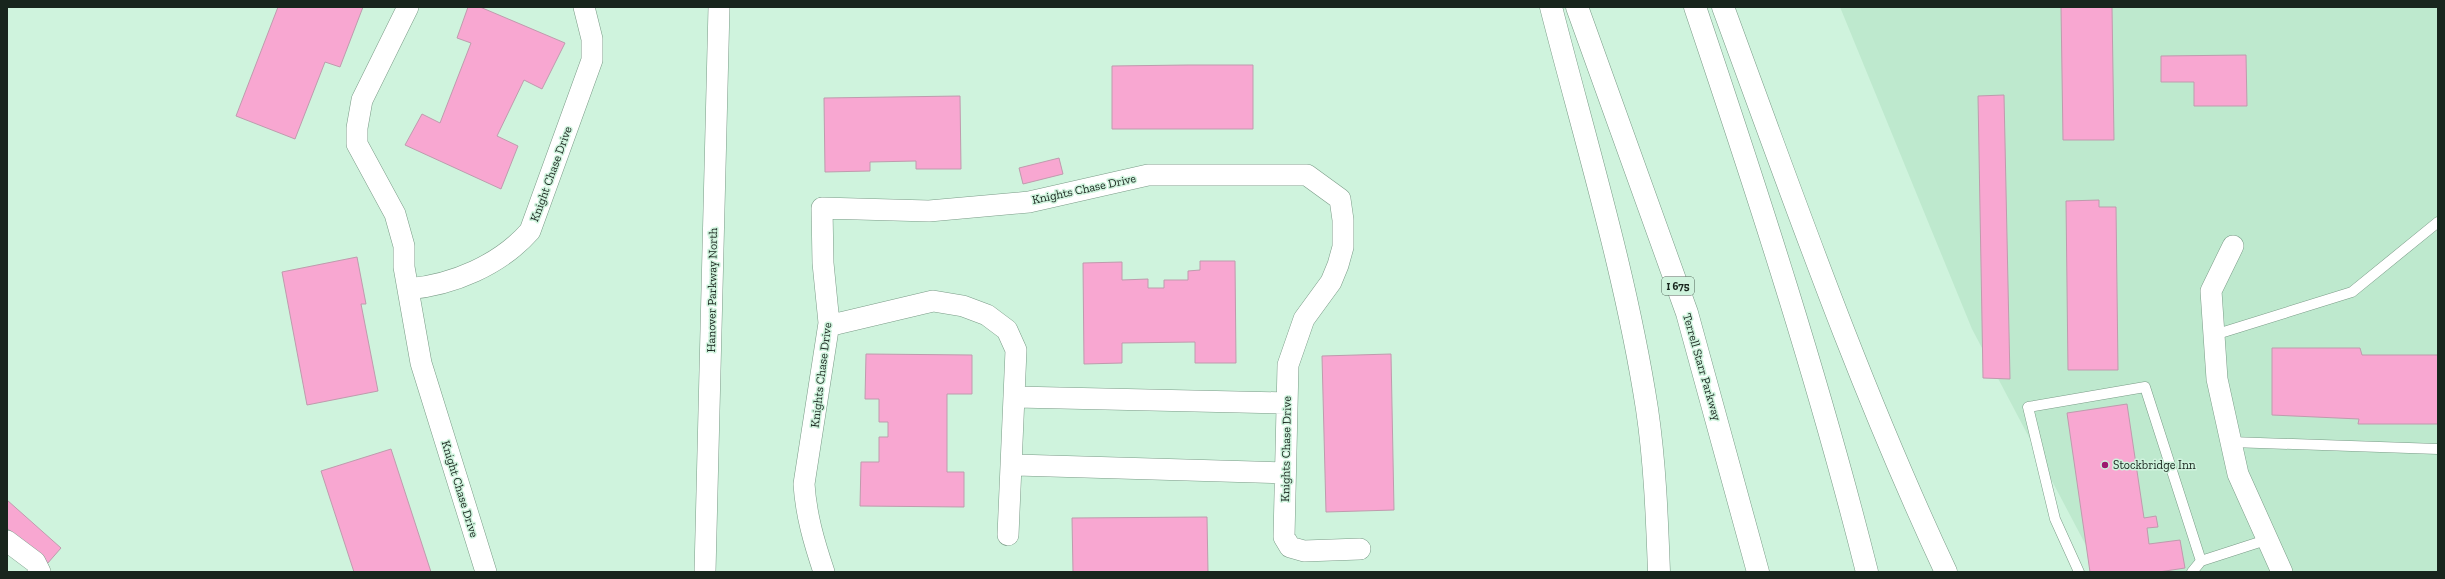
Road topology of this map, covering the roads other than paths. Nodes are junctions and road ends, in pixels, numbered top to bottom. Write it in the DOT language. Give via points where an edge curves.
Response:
graph roads {
  1 [pos="408,7"];
  2 [pos="584,7"];
  3 [pos="719,7"];
  4 [pos="1551,7"];
  5 [pos="1577,7"];
  6 [pos="1695,7"];
  7 [pos="1723,7"];
  8 [pos="2438,222"];
  9 [pos="2233,246"];
  10 [pos="408,289"];
  11 [pos="829,323"];
  12 [pos="2214,335"];
  13 [pos="1015,397"];
  14 [pos="1287,403"];
  15 [pos="2231,442"];
  16 [pos="2438,449"];
  17 [pos="1012,465"];
  18 [pos="1285,473"];
  19 [pos="1008,535"];
  20 [pos="7,540"];
  21 [pos="2266,540"];
  22 [pos="1360,549"];
  23 [pos="2201,561"];
  24 [pos="817,567"];
  25 [pos="40,572"];
  26 [pos="486,572"];
  27 [pos="705,572"];
  28 [pos="1659,572"];
  29 [pos="1758,572"];
  30 [pos="1867,572"];
  31 [pos="1946,572"];
  32 [pos="2079,572"];
  33 [pos="2192,572"];
  34 [pos="2282,572"];
  1 -- 10 [label="street, Knight Chase Drive" via="362,100 357,144 395,214 404,246"];
  2 -- 10 [label="street, Knight Chase Drive" via="592,39 592,60 530,231 517,245 485,266 425,287"];
  3 -- 27 [label="street, Hanover Parkway North"];
  4 -- 28 [label="highway" via="1623,284 1647,410 1657,506"];
  5 -- 29 [label="highway, Terrell Starr Parkway / I 675" via="1687,313"];
  6 -- 30 [label="highway" via="1790,297 1850,503"];
  7 -- 31 [label="highway" via="1810,244 1869,394"];
  8 -- 12 [label="lane" via="2352,292"];
  9 -- 12 [label="street" via="2211,290"];
  10 -- 26 [label="street, Knight Chase Drive" via="421,363"];
  11 -- 13 [label="street" via="836,324 934,301 963,306 987,315 1007,330 1016,350"];
  11 -- 14 [label="street, Knights Chase Drive" via="823,263 822,208 929,211 1029,202 1148,175 1307,175 1340,199 1343,220 1342,247 1331,282 1304,319 1288,365"];
  11 -- 24 [label="street, Knights Chase Drive" via="804,484 805,509"];
  12 -- 15 [label="street" via="2217,379"];
  13 -- 14 [label="street"];
  13 -- 17 [label="street"];
  14 -- 18 [label="street, Knights Chase Drive"];
  15 -- 16 [label="lane"];
  15 -- 21 [label="street" via="2238,474"];
  17 -- 18 [label="street"];
  17 -- 19 [label="street"];
  18 -- 22 [label="street, Knights Chase Drive" via="1284,537 1290,547 1304,551"];
  20 -- 25 [label="street" via="35,562"];
  21 -- 23 [label="lane"];
  21 -- 34 [label="street"];
  23 -- 32 [label="lane" via="2145,387 2028,407 2055,519"];
  23 -- 33 [label="lane"];
}
